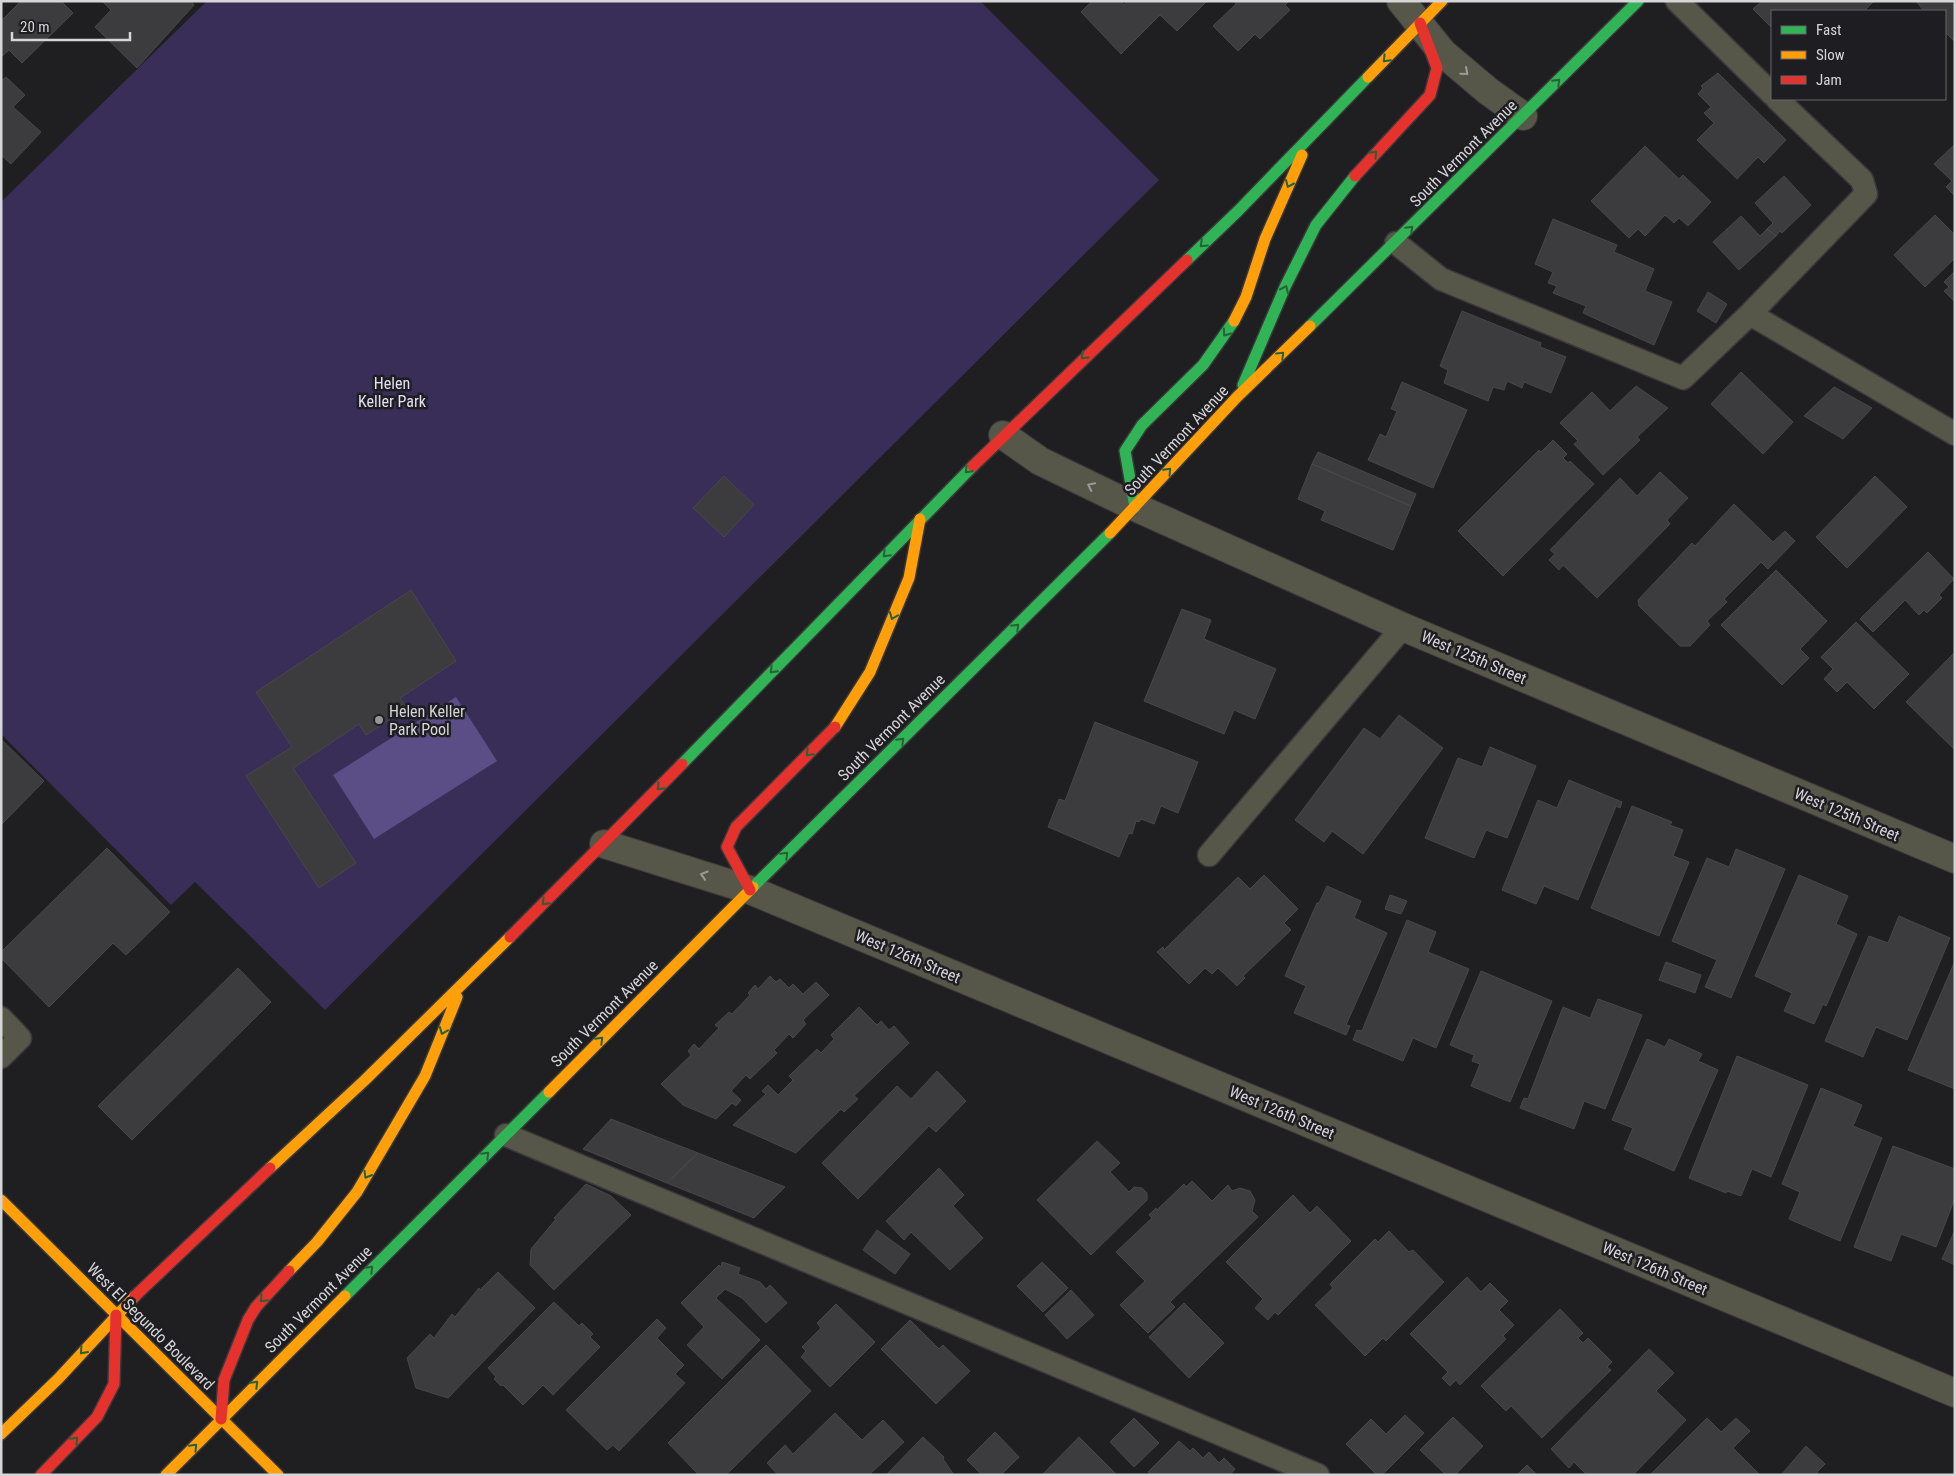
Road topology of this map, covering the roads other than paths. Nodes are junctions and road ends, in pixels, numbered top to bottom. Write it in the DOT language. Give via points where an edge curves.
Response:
graph roads {
  1 [pos="1401,1"];
  2 [pos="1442,1"];
  3 [pos="1638,1"];
  4 [pos="1678,1"];
  5 [pos="1420,23"];
  6 [pos="1771,93"];
  7 [pos="1779,100"];
  8 [pos="1523,116"];
  9 [pos="1309,140"];
  10 [pos="1396,243"];
  11 [pos="1750,314"];
  12 [pos="1237,397"];
  13 [pos="1955,434"];
  14 [pos="1002,436"];
  15 [pos="1135,507"];
  16 [pos="920,519"];
  17 [pos="1403,627"];
  18 [pos="604,844"];
  19 [pos="1208,855"];
  20 [pos="1955,859"];
  21 [pos="750,890"];
  22 [pos="461,986"];
  23 [pos="1,1018"];
  24 [pos="1,1057"];
  25 [pos="506,1135"];
  26 [pos="1,1200"];
  27 [pos="116,1315"];
  28 [pos="1955,1393"];
  29 [pos="220,1418"];
  30 [pos="1,1434"];
  31 [pos="41,1475"];
  32 [pos="166,1475"];
  33 [pos="278,1475"];
  34 [pos="1318,1475"];
  1 -- 5 [label="street"];
  2 -- 5 [label="main road"];
  8 -- 3 [label="main road, South Vermont Avenue, one-way"];
  4 -- 6 [label="lane"];
  5 -- 8 [label="street, one-way" via="1443,53 1492,95"];
  5 -- 9 [label="main road, one-way"];
  12 -- 5 [label="main road, one-way" via="1316,225 1358,172 1430,95 1437,68"];
  7 -- 11 [label="lane" via="1862,180 1866,194"];
  10 -- 8 [label="main road, South Vermont Avenue, one-way"];
  9 -- 14 [label="main road, one-way"];
  9 -- 15 [label="main road, one-way" via="1265,239 1246,297 1229,330 1203,364 1142,425 1125,451"];
  10 -- 11 [label="lane" via="1441,279 1683,378"];
  12 -- 10 [label="main road, South Vermont Avenue, one-way"];
  11 -- 13 [label="lane"];
  15 -- 12 [label="main road, South Vermont Avenue, one-way"];
  15 -- 14 [label="street, West 125th Street, one-way" via="1040,461"];
  14 -- 16 [label="main road, one-way"];
  15 -- 17 [label="street, West 125th Street"];
  21 -- 15 [label="main road, South Vermont Avenue, one-way"];
  16 -- 18 [label="main road, one-way"];
  16 -- 21 [label="main road, one-way" via="909,578 870,672 838,724 736,827 727,847"];
  17 -- 19 [label="lane"];
  17 -- 20 [label="street, West 125th Street"];
  21 -- 18 [label="street, West 126th Street, one-way"];
  18 -- 22 [label="main road, one-way"];
  25 -- 21 [label="main road, South Vermont Avenue, one-way"];
  21 -- 28 [label="street, West 126th Street"];
  22 -- 27 [label="main road"];
  22 -- 29 [label="main road, one-way" via="424,1076 357,1192 248,1320 224,1380"];
  23 -- 24 [label="lane" via="20,1038"];
  29 -- 25 [label="main road, South Vermont Avenue, one-way"];
  25 -- 34 [label="lane"];
  26 -- 27 [label="main road, West El Segundo Boulevard"];
  27 -- 29 [label="main road, West El Segundo Boulevard"];
  27 -- 30 [label="main road, one-way" via="58,1379"];
  31 -- 27 [label="main road, one-way" via="97,1417 114,1384"];
  32 -- 29 [label="main road, South Vermont Avenue, one-way"];
  29 -- 33 [label="main road, West El Segundo Boulevard"];
}
